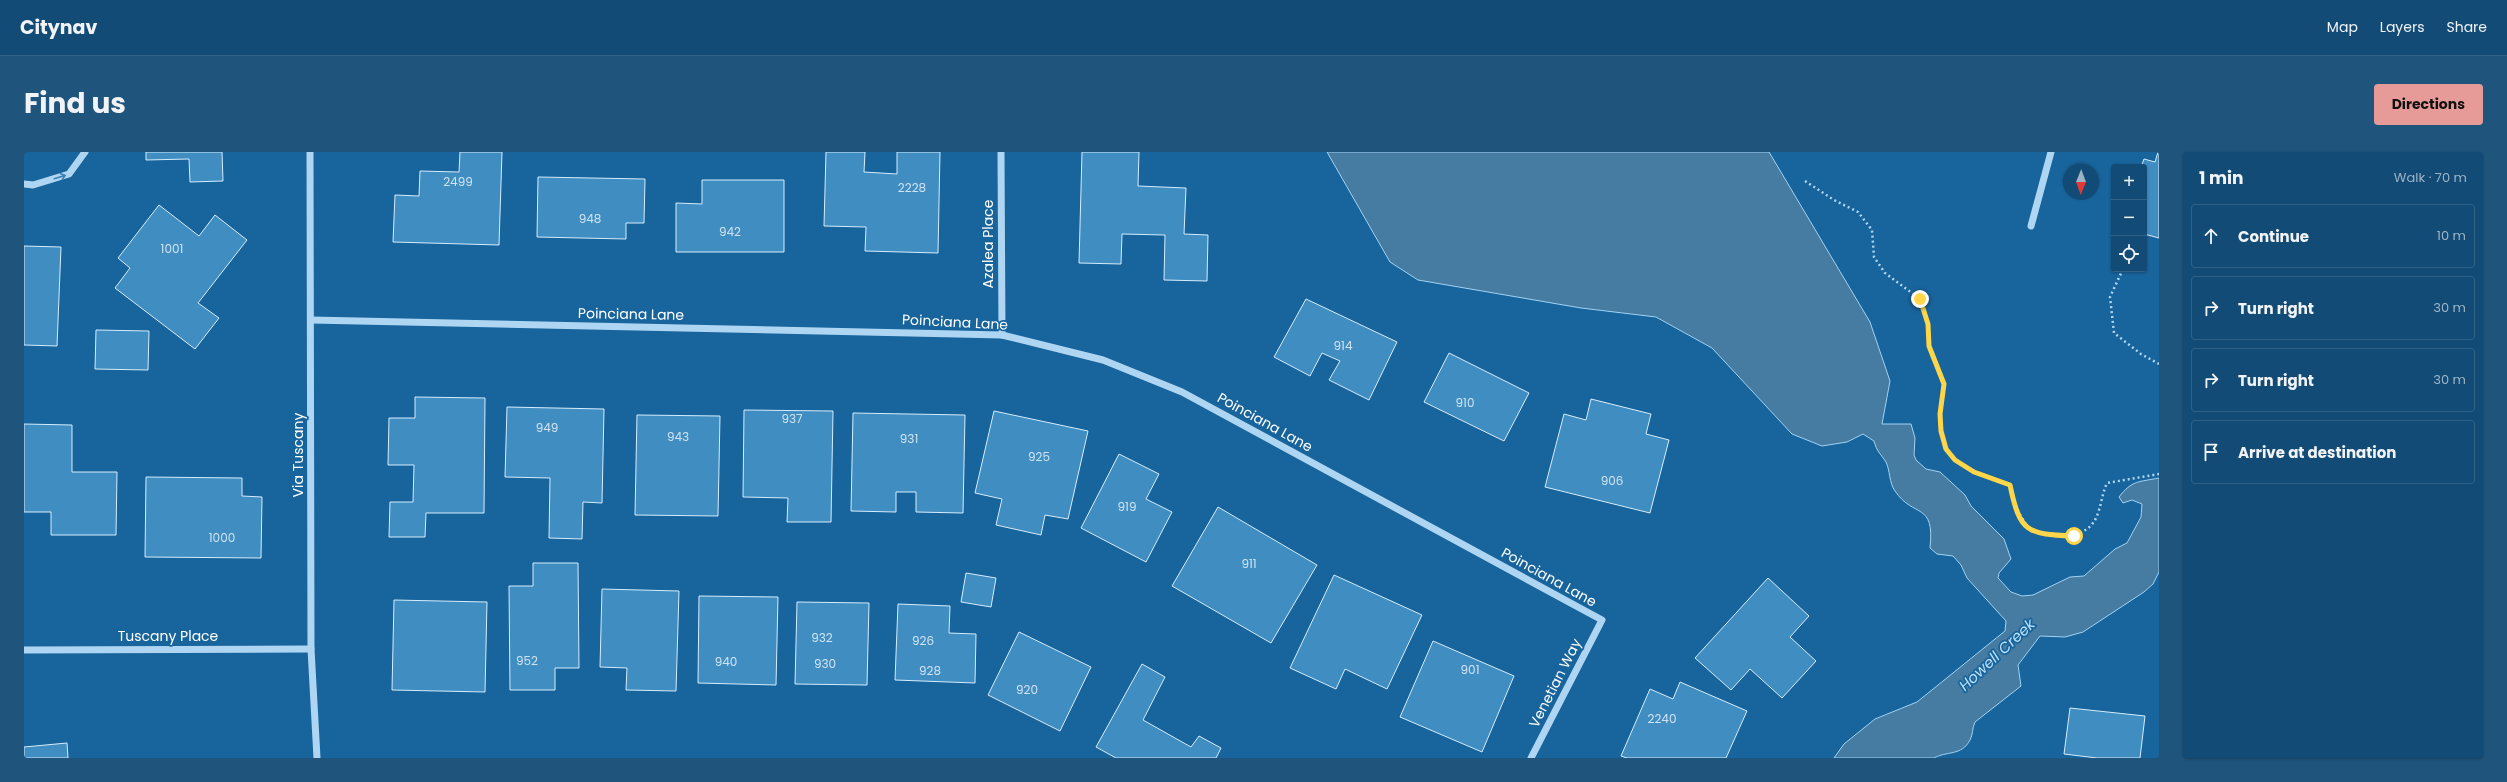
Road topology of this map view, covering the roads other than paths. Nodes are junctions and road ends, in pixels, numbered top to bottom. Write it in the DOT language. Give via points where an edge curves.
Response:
graph roads {
  1 [pos="85,152"];
  2 [pos="310,152"];
  3 [pos="1001,152"];
  4 [pos="2051,152"];
  5 [pos="24,184"];
  6 [pos="2031,226"];
  7 [pos="311,320"];
  8 [pos="1002,335"];
  9 [pos="1602,620"];
  10 [pos="311,649"];
  11 [pos="24,650"];
  12 [pos="317,758"];
  13 [pos="1531,758"];
  5 -- 1 [label="street, one-way" via="33,185 69,174"];
  2 -- 7 [label="street, Via Tuscany"];
  3 -- 8 [label="street, Azalea Place"];
  4 -- 6 [label="street"];
  7 -- 8 [label="street, Poinciana Lane"];
  7 -- 10 [label="street, Via Tuscany"];
  8 -- 9 [label="street, Poinciana Lane" via="1102,360 1182,392"];
  9 -- 13 [label="street, Venetian Way"];
  10 -- 11 [label="street, Tuscany Place"];
  10 -- 12 [label="street, Via Tuscany"];
}
